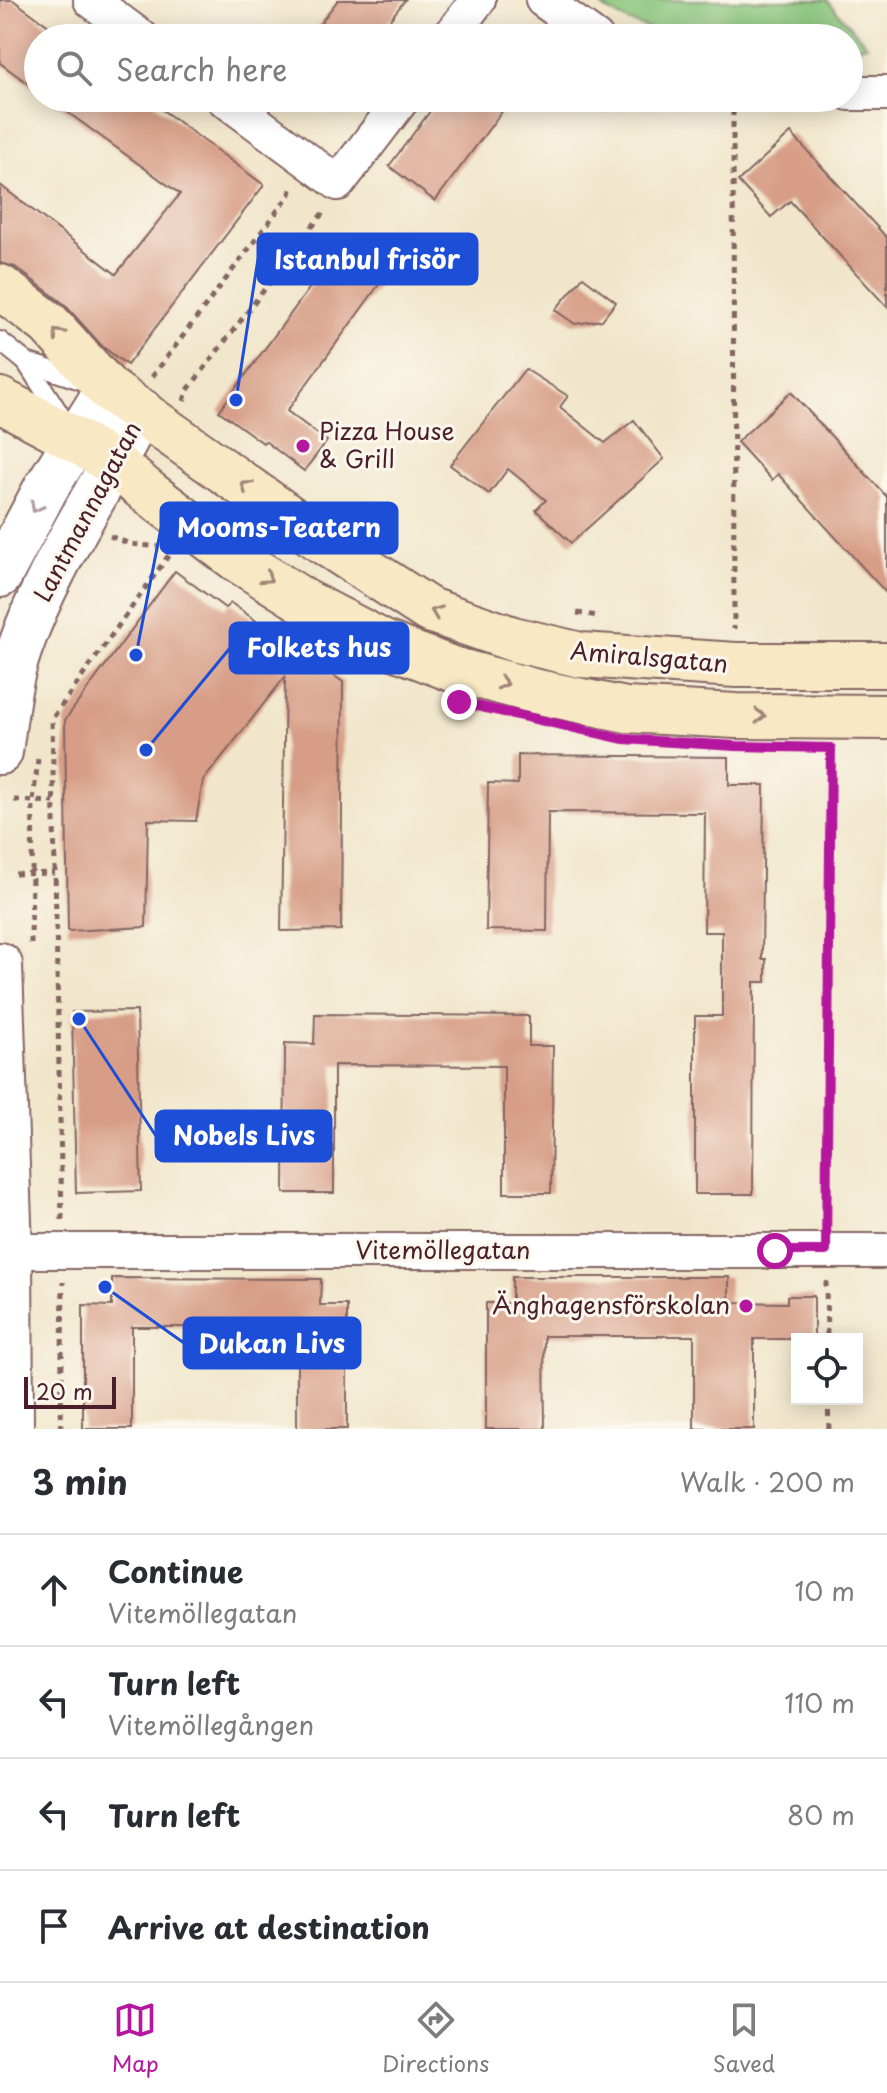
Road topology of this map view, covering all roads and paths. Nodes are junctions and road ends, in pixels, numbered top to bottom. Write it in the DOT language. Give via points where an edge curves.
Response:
graph roads {
  1 [pos="91,0"];
  2 [pos="478,0"];
  3 [pos="543,0"];
  4 [pos="123,24"];
  5 [pos="460,24"];
  6 [pos="576,24"];
  7 [pos="863,93"];
  8 [pos="887,93"];
  9 [pos="242,112"];
  10 [pos="392,112"];
  11 [pos="733,112"];
  12 [pos="299,154"];
  13 [pos="338,183"];
  14 [pos="0,287"];
  15 [pos="0,341"];
  16 [pos="26,362"];
  17 [pos="132,395"];
  18 [pos="0,400"];
  19 [pos="183,402"];
  20 [pos="76,440"];
  21 [pos="114,464"];
  22 [pos="119,531"];
  23 [pos="104,545"];
  24 [pos="174,548"];
  25 [pos="0,575"];
  26 [pos="572,612"];
  27 [pos="602,616"];
  28 [pos="719,631"];
  29 [pos="887,665"];
  30 [pos="887,717"];
  31 [pos="831,748"];
  32 [pos="19,755"];
  33 [pos="14,800"];
  34 [pos="33,801"];
  35 [pos="54,802"];
  36 [pos="32,873"];
  37 [pos="55,873"];
  38 [pos="15,874"];
  39 [pos="16,960"];
  40 [pos="63,1250"];
  41 [pos="5,1251"];
  42 [pos="826,1251"];
  43 [pos="887,1251"];
  44 [pos="827,1333"];
  45 [pos="828,1405"];
  46 [pos="11,1429"];
  47 [pos="61,1429"];
  48 [pos="829,1429"];
  1 -- 4 [label="street"];
  2 -- 5 [label="street"];
  3 -- 6 [label="street"];
  7 -- 8 [label="street"];
  9 -- 12 [label="street"];
  10 -- 13 [label="street"];
  11 -- 28 [label="path" via="734,633"];
  12 -- 13 [label="street"];
  12 -- 17 [label="path" via="290,194"];
  13 -- 19 [label="path" via="337,194"];
  17 -- 14 [label="main road, Amiralsgatan, one-way"];
  15 -- 16 [label="lane"];
  16 -- 17 [label="lane"];
  16 -- 20 [label="lane"];
  17 -- 20 [label="street, Lantmannagatan"];
  17 -- 21 [label="street, Lantmannagatan"];
  29 -- 17 [label="main road, Amiralsgatan, one-way" via="736,665 581,655 429,610 321,540"];
  18 -- 20 [label="main road, Amiralsgatan"];
  20 -- 21 [label="main road, Amiralsgatan"];
  20 -- 25 [label="street, Lantmannagatan, one-way"];
  21 -- 30 [label="main road, Amiralsgatan, one-way" via="238,560 305,602 384,643 452,669 626,710"];
  21 -- 32 [label="street, Lantmannagatan" via="82,515 19,648 7,700"];
  22 -- 23 [label="path"];
  24 -- 35 [label="path" via="52,719"];
  26 -- 27 [label="path"];
  31 -- 42 [label="path"];
  32 -- 34 [label="path"];
  33 -- 34 [label="path"];
  34 -- 35 [label="path"];
  34 -- 36 [label="path"];
  35 -- 37 [label="path"];
  36 -- 37 [label="path"];
  36 -- 38 [label="path"];
  36 -- 39 [label="path"];
  37 -- 40 [label="path"];
  39 -- 41 [label="street"];
  40 -- 41 [label="street, Vitemöllegatan"];
  40 -- 42 [label="street, Vitemöllegatan"];
  40 -- 47 [label="path"];
  41 -- 46 [label="street"];
  42 -- 43 [label="street, Vitemöllegatan"];
  42 -- 44 [label="path"];
  45 -- 48 [label="path"];
}
